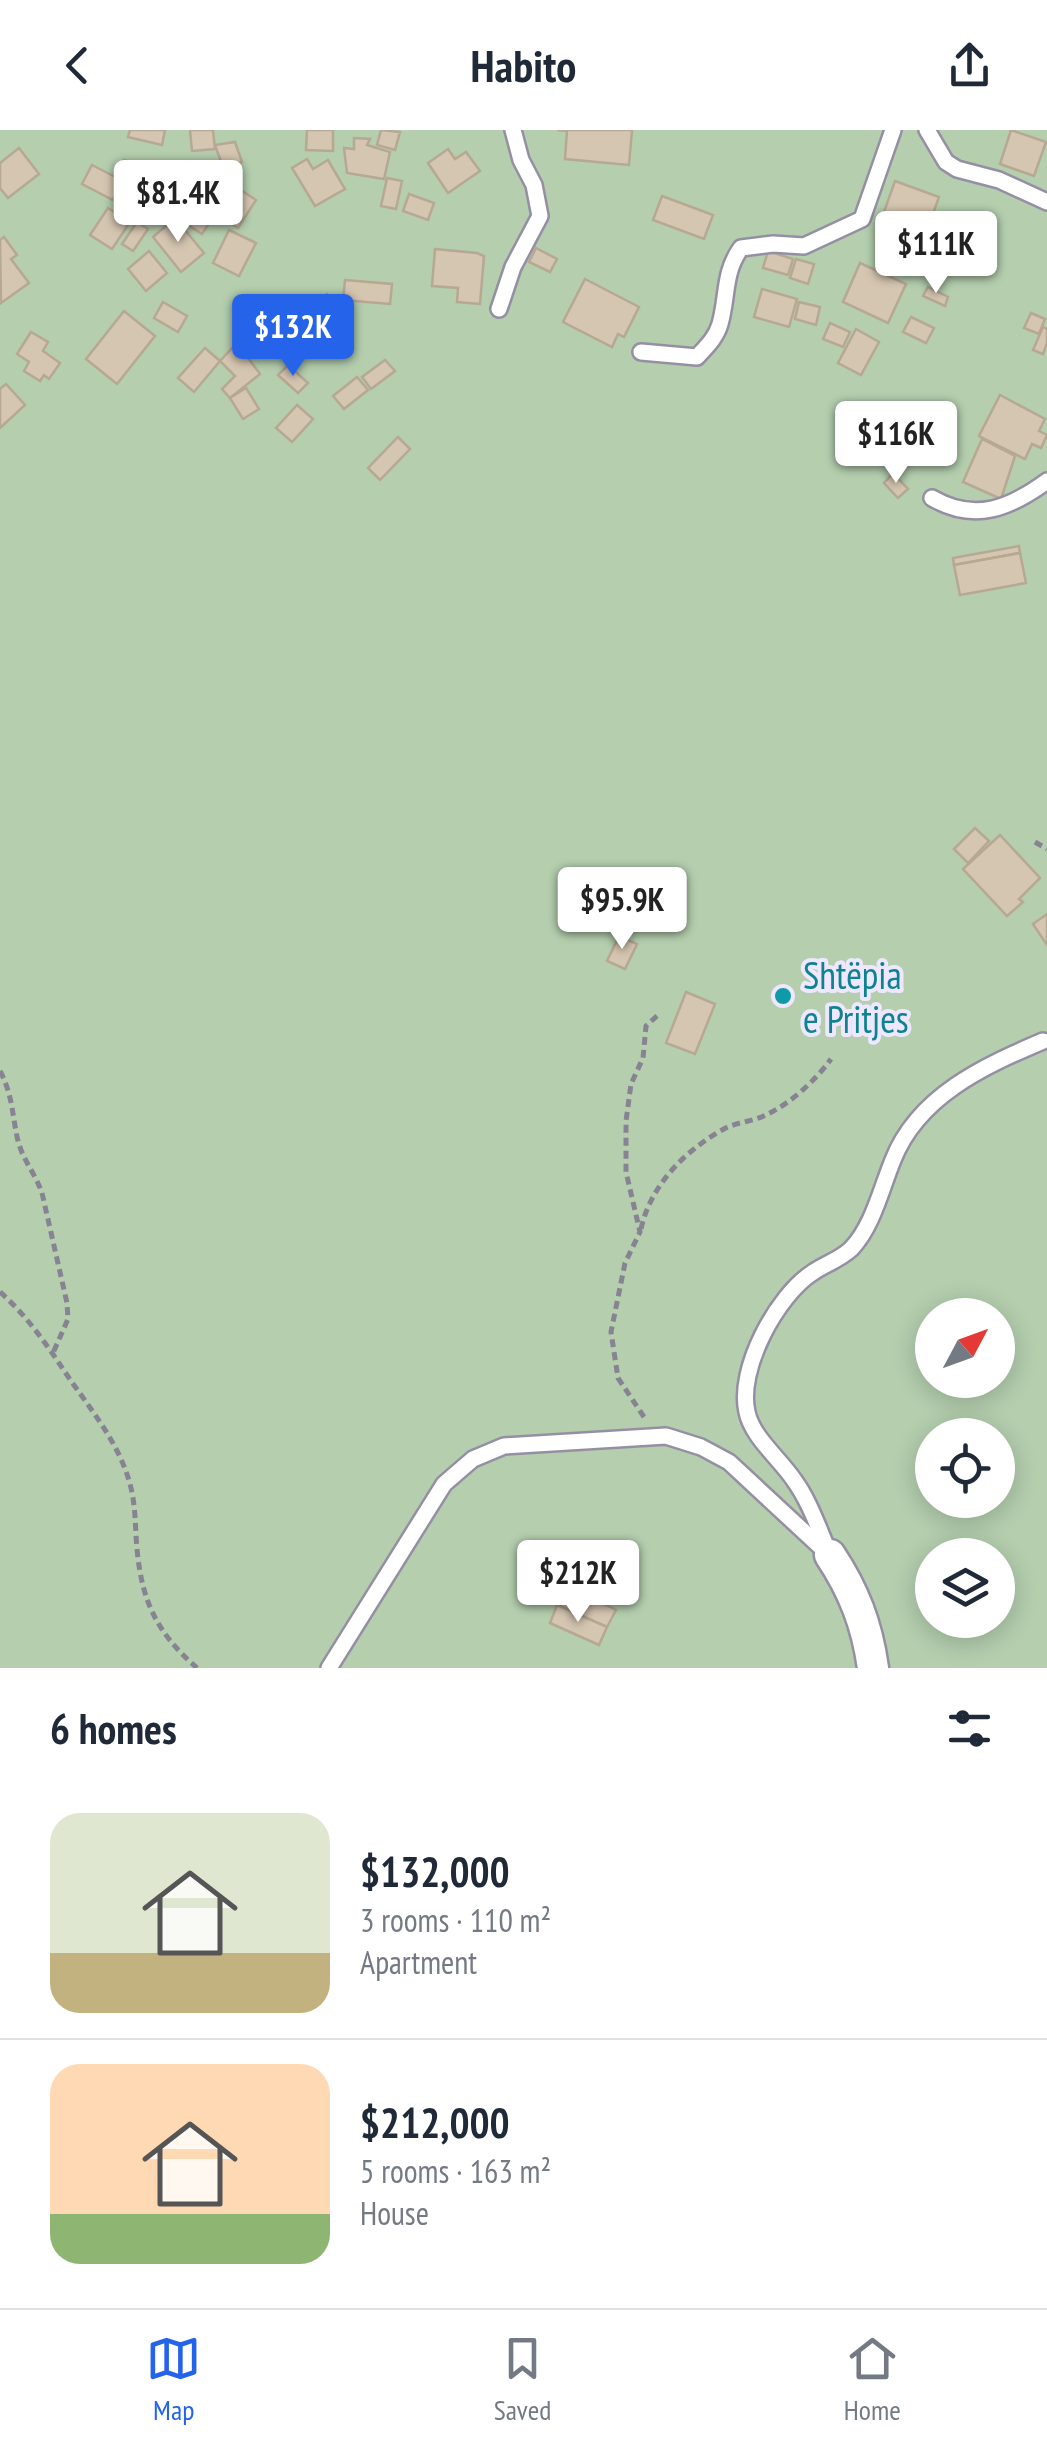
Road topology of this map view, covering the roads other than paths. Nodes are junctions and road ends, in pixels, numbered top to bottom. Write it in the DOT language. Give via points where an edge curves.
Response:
graph roads {
  1 [pos="513,130"];
  2 [pos="893,130"];
  3 [pos="927,130"];
  4 [pos="1047,202"];
  5 [pos="499,308"];
  6 [pos="641,352"];
  7 [pos="1047,481"];
  8 [pos="932,498"];
  9 [pos="1043,1040"];
  10 [pos="830,1555"];
  11 [pos="329,1668"];
  12 [pos="873,1668"];
  1 -- 5 [label="lane" via="540,216"];
  2 -- 6 [label="lane" via="862,219 804,246 741,248 724,284 711,342 696,357"];
  3 -- 4 [label="lane" via="946,162"];
  7 -- 8 [label="lane" via="1008,506 978,511 952,510"];
  9 -- 10 [label="lane" via="937,1099 894,1155 851,1248 812,1273 769,1319 748,1382 747,1412 797,1483"];
  10 -- 11 [label="lane" via="729,1462 702,1447 666,1436 504,1446 474,1459 444,1484"];
  10 -- 12 [label="street" via="866,1626"];
}
